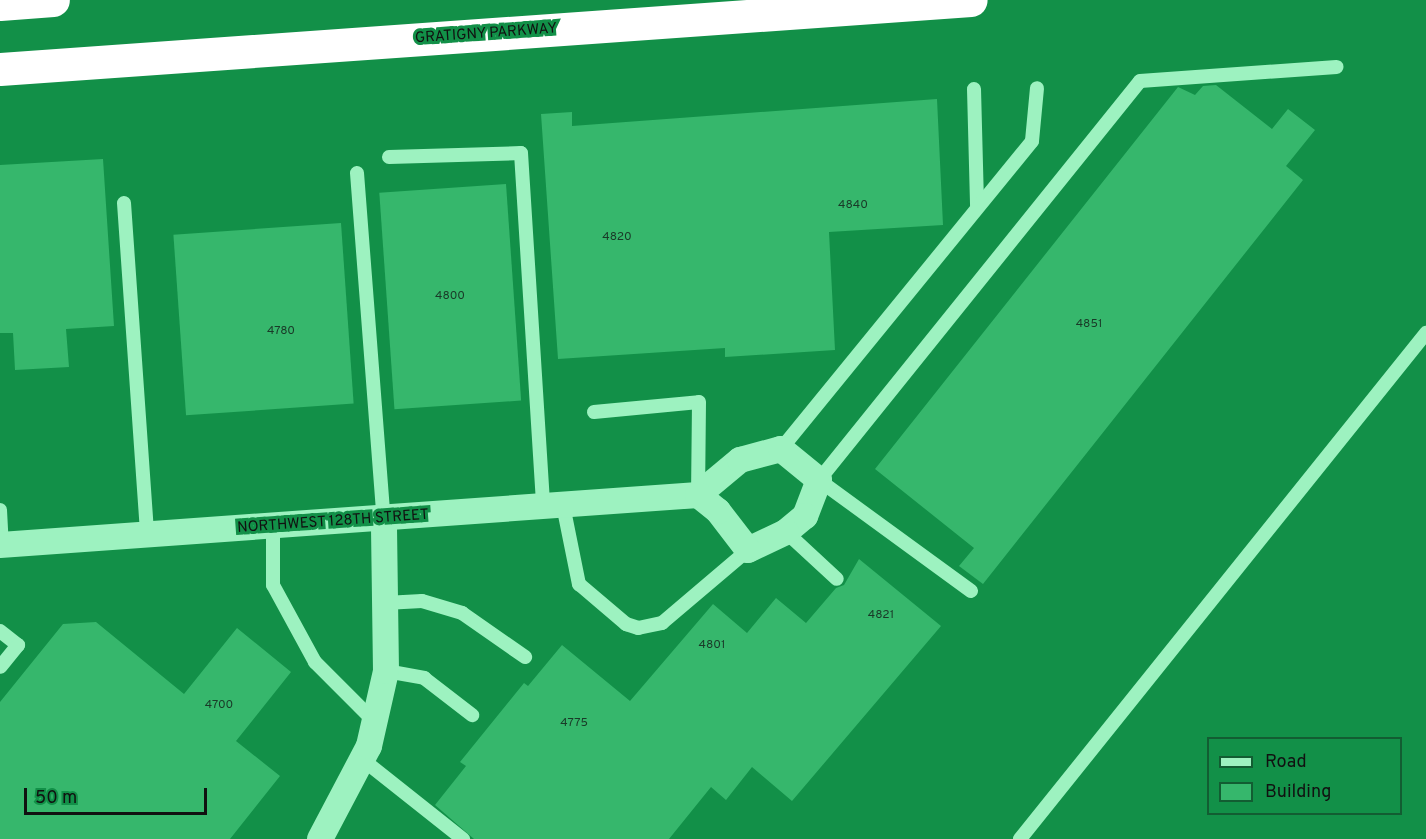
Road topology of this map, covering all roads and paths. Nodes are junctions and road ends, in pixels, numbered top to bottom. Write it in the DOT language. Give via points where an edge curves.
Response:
graph roads {
  1 [pos="53,0"];
  2 [pos="971,0"];
  3 [pos="0,4"];
  4 [pos="1337,67"];
  5 [pos="0,69"];
  6 [pos="1037,88"];
  7 [pos="974,89"];
  8 [pos="389,157"];
  9 [pos="357,173"];
  10 [pos="124,203"];
  11 [pos="977,206"];
  12 [pos="1426,333"];
  13 [pos="594,412"];
  14 [pos="781,449"];
  15 [pos="819,480"];
  16 [pos="698,495"];
  17 [pos="553,505"];
  18 [pos="0,510"];
  19 [pos="384,520"];
  20 [pos="273,527"];
  21 [pos="786,532"];
  22 [pos="147,535"];
  23 [pos="1,545"];
  24 [pos="748,550"];
  25 [pos="837,579"];
  26 [pos="971,591"];
  27 [pos="385,603"];
  28 [pos="0,631"];
  29 [pos="525,657"];
  30 [pos="0,667"];
  31 [pos="386,671"];
  32 [pos="472,715"];
  33 [pos="375,721"];
  34 [pos="362,759"];
  35 [pos="320,839"];
  36 [pos="463,839"];
  37 [pos="1020,839"];
  1 -- 3 [label="highway"];
  2 -- 5 [label="highway, GRATIGNY PARKWAY"];
  4 -- 15 [label="lane" via="1140,81"];
  6 -- 11 [label="lane" via="1032,141"];
  7 -- 11 [label="lane"];
  8 -- 17 [label="lane" via="521,153"];
  9 -- 19 [label="lane"];
  10 -- 22 [label="lane"];
  11 -- 14 [label="lane"];
  12 -- 37 [label="lane"];
  13 -- 16 [label="lane" via="699,402"];
  14 -- 15 [label="street"];
  14 -- 16 [label="street" via="740,460"];
  15 -- 21 [label="street" via="805,516"];
  15 -- 26 [label="lane"];
  16 -- 17 [label="street, NORTHWEST 128TH STREET"];
  16 -- 24 [label="street" via="718,511"];
  17 -- 19 [label="street, NORTHWEST 128TH STREET"];
  17 -- 24 [label="lane" via="579,584 618,618 638,628 662,623"];
  18 -- 23 [label="lane"];
  19 -- 20 [label="street, NORTHWEST 128TH STREET"];
  19 -- 27 [label="street"];
  20 -- 22 [label="street, NORTHWEST 128TH STREET"];
  20 -- 33 [label="lane" via="273,585 315,662"];
  21 -- 24 [label="street"];
  21 -- 25 [label="lane"];
  22 -- 23 [label="street, NORTHWEST 128TH STREET"];
  27 -- 29 [label="lane" via="422,601 462,613"];
  27 -- 31 [label="street"];
  28 -- 30 [label="lane" via="18,645"];
  31 -- 32 [label="lane" via="424,678"];
  31 -- 33 [label="street"];
  33 -- 34 [label="street"];
  34 -- 35 [label="street"];
  34 -- 36 [label="lane"];
}
